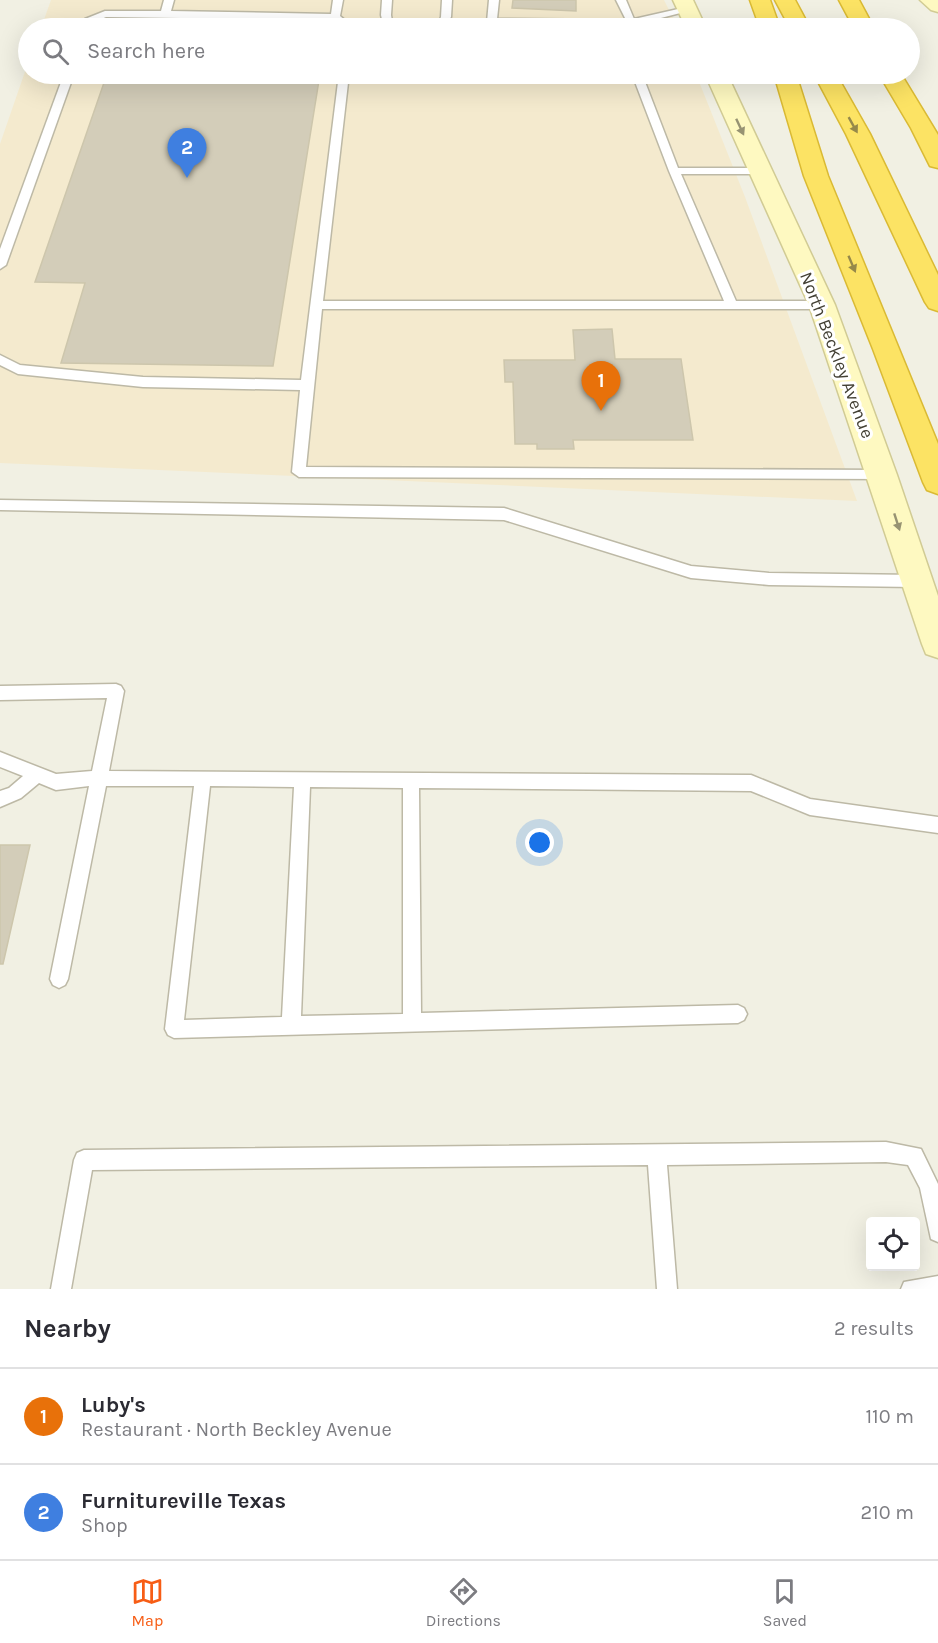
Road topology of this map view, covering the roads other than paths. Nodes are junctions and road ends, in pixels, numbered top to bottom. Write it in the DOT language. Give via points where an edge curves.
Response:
graph roads {
  1 [pos="169,0"];
  2 [pos="338,0"];
  3 [pos="387,0"];
  4 [pos="447,0"];
  5 [pos="494,0"];
  6 [pos="621,0"];
  7 [pos="760,0"];
  8 [pos="785,0"];
  9 [pos="849,0"];
  10 [pos="930,0"];
  11 [pos="938,6"];
  12 [pos="689,13"];
  13 [pos="165,14"];
  14 [pos="335,17"];
  15 [pos="95,18"];
  16 [pos="387,18"];
  17 [pos="446,18"];
  18 [pos="492,18"];
  19 [pos="629,18"];
  20 [pos="657,18"];
  21 [pos="766,18"];
  22 [pos="795,18"];
  23 [pos="859,18"];
  24 [pos="65,84"];
  25 [pos="344,84"];
  26 [pos="641,84"];
  27 [pos="721,84"];
  28 [pos="787,84"];
  29 [pos="830,84"];
  30 [pos="896,84"];
  31 [pos="923,128"];
  32 [pos="938,148"];
  33 [pos="938,161"];
  34 [pos="674,171"];
  35 [pos="760,171"];
  36 [pos="0,265"];
  37 [pos="938,302"];
  38 [pos="316,305"];
  39 [pos="732,305"];
  40 [pos="822,305"];
  41 [pos="0,360"];
  42 [pos="307,386"];
  43 [pos="882,475"];
  44 [pos="938,482"];
  45 [pos="0,505"];
  46 [pos="916,581"];
  47 [pos="938,644"];
  48 [pos="0,693"];
  49 [pos="0,759"];
  50 [pos="38,774"];
  51 [pos="99,778"];
  52 [pos="202,779"];
  53 [pos="302,780"];
  54 [pos="411,780"];
  55 [pos="0,799"];
  56 [pos="938,825"];
  57 [pos="59,979"];
  58 [pos="738,1014"];
  59 [pos="412,1024"];
  60 [pos="291,1026"];
  61 [pos="657,1155"];
  62 [pos="938,1232"];
  63 [pos="938,1286"];
  64 [pos="61,1289"];
  65 [pos="667,1289"];
  66 [pos="911,1289"];
  1 -- 13 [label="lane"];
  2 -- 14 [label="lane"];
  3 -- 16 [label="lane"];
  4 -- 17 [label="lane"];
  5 -- 18 [label="lane"];
  6 -- 19 [label="lane"];
  7 -- 21 [label="highway"];
  8 -- 22 [label="highway"];
  9 -- 23 [label="highway"];
  10 -- 11 [label="main road"];
  12 -- 20 [label="lane"];
  13 -- 14 [label="lane"];
  13 -- 15 [label="lane" via="105,14"];
  24 -- 36 [label="lane"];
  25 -- 38 [label="lane"];
  26 -- 34 [label="lane"];
  27 -- 35 [label="main road, North Beckley Avenue, one-way"];
  28 -- 44 [label="highway, one-way" via="826,202"];
  29 -- 37 [label="highway, one-way"];
  30 -- 31 [label="highway"];
  31 -- 32 [label="highway"];
  31 -- 33 [label="highway"];
  34 -- 35 [label="lane"];
  34 -- 39 [label="lane"];
  35 -- 40 [label="main road, North Beckley Avenue"];
  38 -- 39 [label="lane"];
  38 -- 42 [label="lane"];
  39 -- 40 [label="lane"];
  40 -- 43 [label="main road, North Beckley Avenue"];
  41 -- 42 [label="lane" via="18,369 143,382"];
  42 -- 43 [label="lane" via="300,472"];
  43 -- 46 [label="main road, North Beckley Avenue, one-way"];
  45 -- 46 [label="lane" via="504,514 691,572 769,579"];
  46 -- 47 [label="main road, North Beckley Avenue"];
  48 -- 51 [label="lane" via="116,691"];
  49 -- 50 [label="lane"];
  50 -- 51 [label="lane" via="56,782"];
  50 -- 55 [label="lane" via="15,793"];
  51 -- 52 [label="lane"];
  51 -- 57 [label="lane"];
  52 -- 53 [label="lane"];
  52 -- 60 [label="lane" via="174,1029"];
  53 -- 54 [label="lane"];
  53 -- 60 [label="lane"];
  54 -- 56 [label="lane" via="751,783 810,807"];
  54 -- 59 [label="lane"];
  58 -- 59 [label="lane"];
  59 -- 60 [label="lane"];
  61 -- 62 [label="lane" via="886,1152 914,1156 929,1186"];
  61 -- 64 [label="lane" via="84,1160"];
  61 -- 65 [label="lane"];
  63 -- 66 [label="lane"];
}
